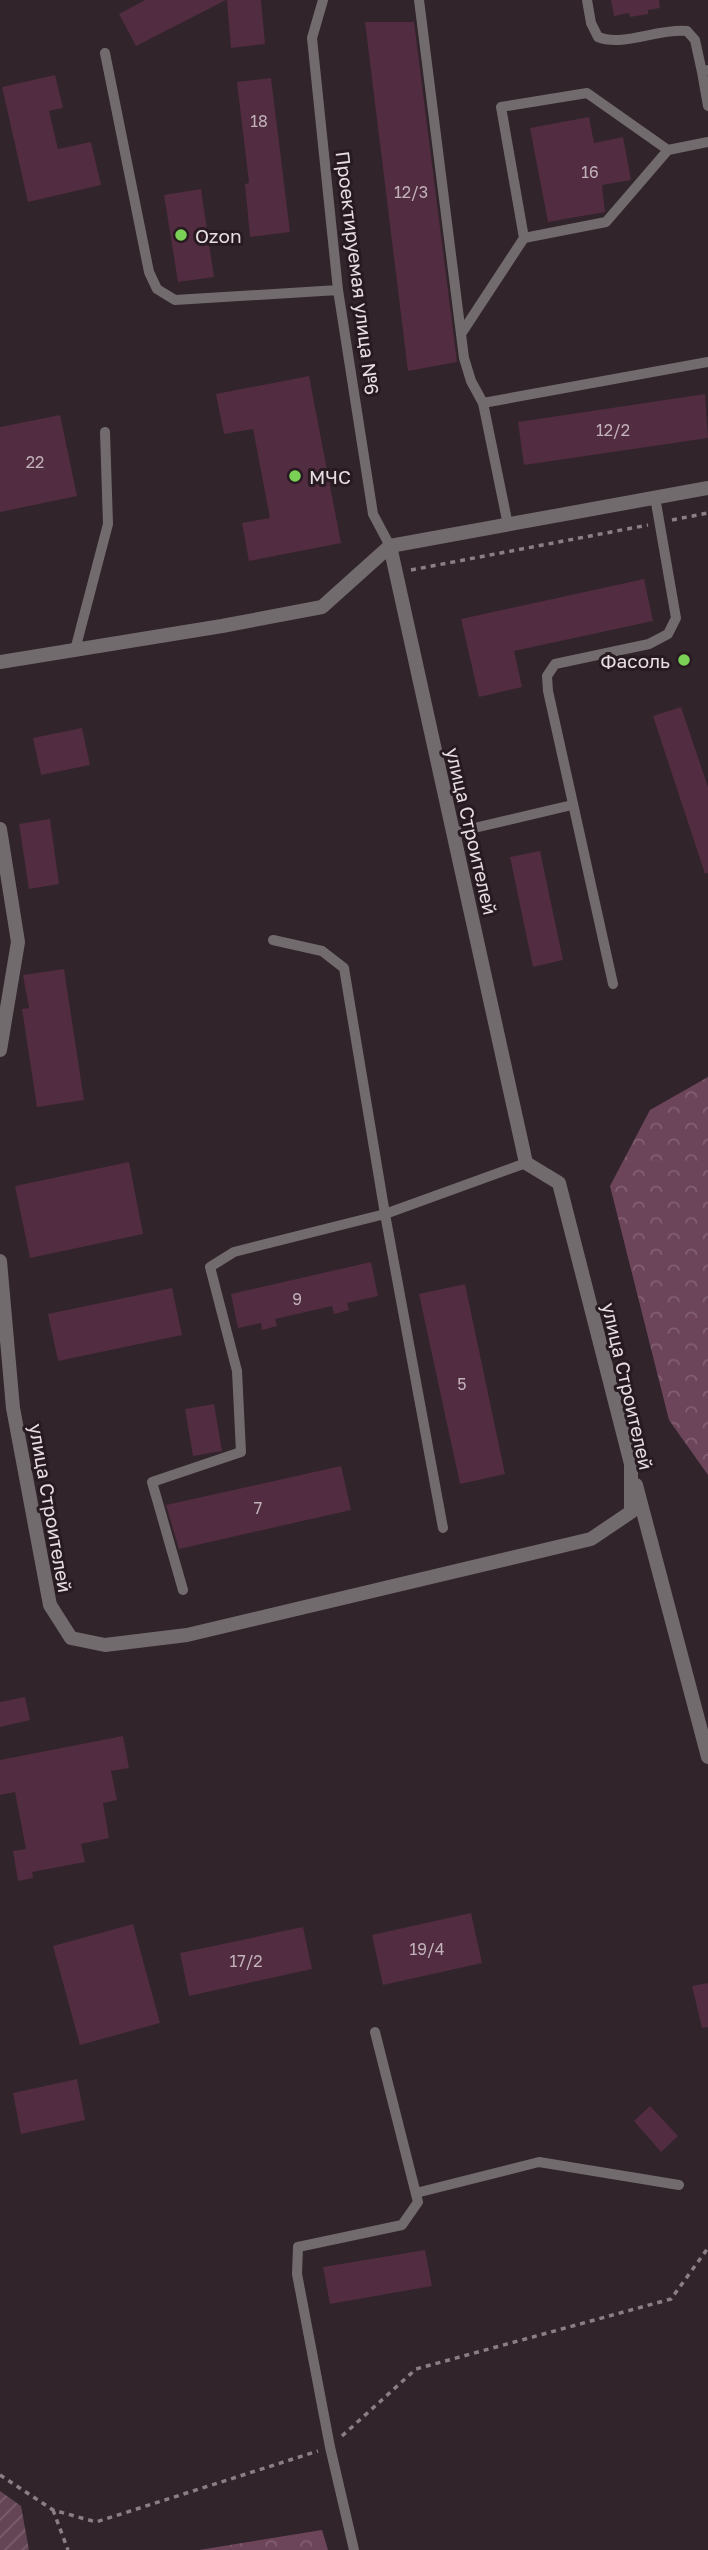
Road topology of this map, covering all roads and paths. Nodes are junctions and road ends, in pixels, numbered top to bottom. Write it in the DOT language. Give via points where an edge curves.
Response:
graph roads {
  1 [pos="323,0"];
  2 [pos="419,0"];
  3 [pos="587,0"];
  4 [pos="105,53"];
  5 [pos="705,71"];
  6 [pos="708,106"];
  7 [pos="708,142"];
  8 [pos="668,150"];
  9 [pos="524,238"];
  10 [pos="338,290"];
  11 [pos="461,334"];
  12 [pos="708,362"];
  13 [pos="483,403"];
  14 [pos="105,432"];
  15 [pos="708,488"];
  16 [pos="655,498"];
  17 [pos="708,513"];
  18 [pos="667,521"];
  19 [pos="508,524"];
  20 [pos="654,524"];
  21 [pos="390,547"];
  22 [pos="395,573"];
  23 [pos="75,650"];
  24 [pos="0,662"];
  25 [pos="572,805"];
  26 [pos="0,829"];
  27 [pos="453,833"];
  28 [pos="273,940"];
  29 [pos="613,984"];
  30 [pos="0,1050"];
  31 [pos="526,1163"];
  32 [pos="385,1214"];
  33 [pos="0,1261"];
  34 [pos="631,1464"];
  35 [pos="443,1528"];
  36 [pos="183,1590"];
  37 [pos="708,1757"];
  38 [pos="374,2032"];
  39 [pos="679,2185"];
  40 [pos="416,2193"];
  41 [pos="708,2248"];
  42 [pos="330,2447"];
  43 [pos="0,2475"];
  44 [pos="53,2511"];
  45 [pos="68,2550"];
  46 [pos="354,2550"];
  1 -- 10 [label="lane, Проектируемая улица №6" via="313,38"];
  2 -- 11 [label="lane"];
  3 -- 5 [label="lane" via="598,37 608,41 687,31 695,40"];
  4 -- 10 [label="lane" via="149,272 157,289 175,300"];
  5 -- 6 [label="lane"];
  7 -- 8 [label="lane"];
  8 -- 9 [label="lane" via="606,222"];
  8 -- 9 [label="lane" via="587,93 501,107"];
  9 -- 11 [label="lane"];
  10 -- 21 [label="lane, Проектируемая улица №6" via="373,514"];
  11 -- 13 [label="lane" via="471,381"];
  12 -- 13 [label="lane"];
  13 -- 19 [label="lane"];
  14 -- 23 [label="lane" via="108,524"];
  15 -- 16 [label="street"];
  16 -- 19 [label="street"];
  16 -- 25 [label="lane" via="676,618 668,634 649,644 555,664 547,676"];
  17 -- 18 [label="path"];
  19 -- 21 [label="street"];
  20 -- 22 [label="path"];
  21 -- 22 [label="street, улица Строителей"];
  21 -- 23 [label="street" via="322,607"];
  22 -- 27 [label="street, улица Строителей"];
  23 -- 24 [label="street"];
  25 -- 27 [label="lane"];
  25 -- 29 [label="lane"];
  26 -- 30 [label="street" via="18,942"];
  27 -- 31 [label="street, улица Строителей"];
  28 -- 32 [label="lane" via="322,951 344,968"];
  31 -- 32 [label="lane"];
  31 -- 34 [label="street, улица Строителей" via="559,1183"];
  32 -- 35 [label="lane"];
  32 -- 36 [label="lane" via="234,1252 210,1267 237,1371 241,1452 152,1482"];
  33 -- 34 [label="street, улица Строителей" via="13,1408 50,1605 71,1638 105,1645 187,1635 591,1539 631,1512"];
  34 -- 37 [label="street"];
  38 -- 40 [label="lane"];
  39 -- 40 [label="lane" via="539,2162"];
  40 -- 42 [label="lane" via="418,2203 402,2225 298,2247 297,2274"];
  41 -- 42 [label="path" via="671,2299 416,2369"];
  42 -- 44 [label="path" via="96,2522"];
  42 -- 46 [label="lane"];
  43 -- 44 [label="path"];
  44 -- 45 [label="path"];
}
